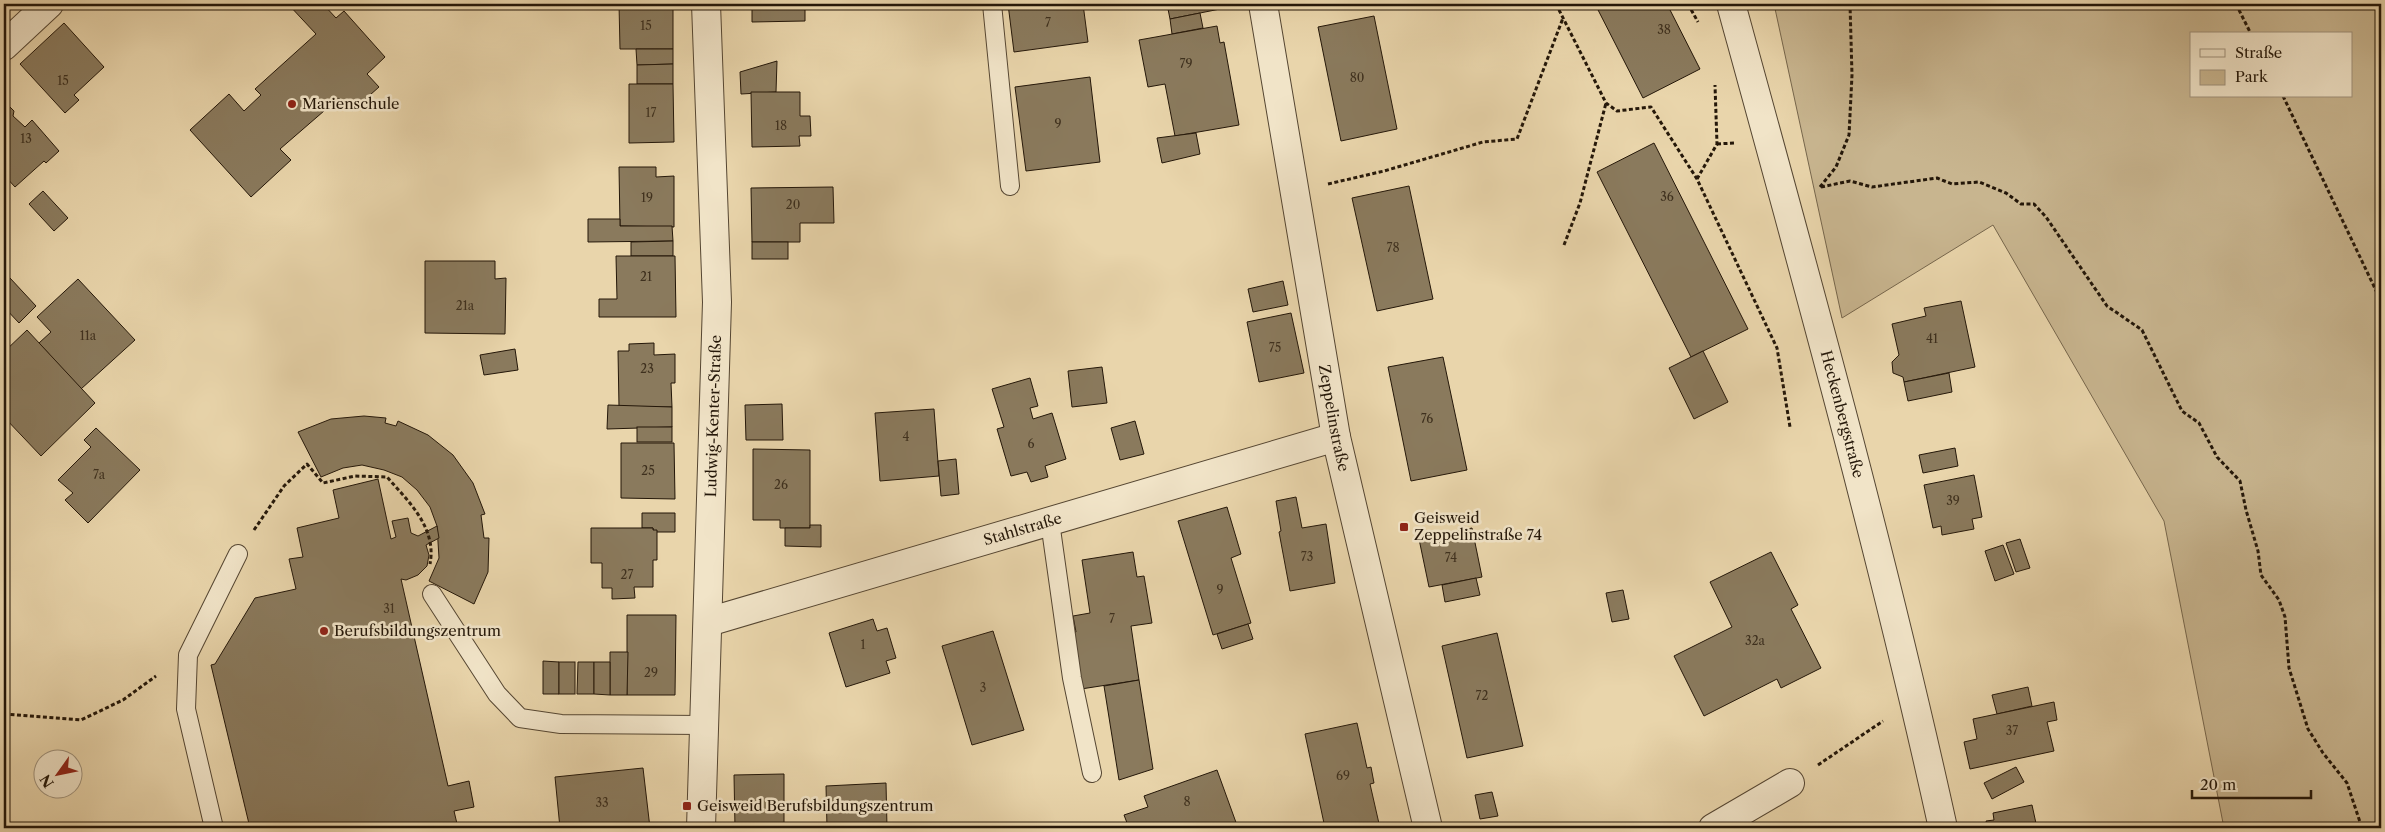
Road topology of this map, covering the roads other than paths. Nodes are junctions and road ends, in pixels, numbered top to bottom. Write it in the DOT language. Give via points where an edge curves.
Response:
graph roads {
  1 [pos="50,4"];
  2 [pos="706,4"];
  3 [pos="992,4"];
  4 [pos="1263,4"];
  5 [pos="1731,4"];
  6 [pos="4,46"];
  7 [pos="1010,186"];
  8 [pos="1336,437"];
  9 [pos="1050,522"];
  10 [pos="238,554"];
  11 [pos="432,594"];
  12 [pos="708,622"];
  13 [pos="704,725"];
  14 [pos="1092,773"];
  15 [pos="1790,783"];
  16 [pos="214,828"];
  17 [pos="701,828"];
  18 [pos="1428,828"];
  19 [pos="1713,828"];
  20 [pos="1943,828"];
  1 -- 6 [label="street"];
  2 -- 12 [label="street, Ludwig-Kenter-Straße" via="717,302"];
  3 -- 7 [label="lane"];
  4 -- 8 [label="street, Zeppelinstraße"];
  5 -- 20 [label="street, Heckenbergstraße" via="1915,702"];
  8 -- 9 [label="street, Stahlstraße"];
  8 -- 18 [label="street, Zeppelinstraße"];
  9 -- 12 [label="street, Stahlstraße"];
  9 -- 14 [label="lane" via="1072,678"];
  10 -- 16 [label="lane" via="188,655 186,710"];
  11 -- 13 [label="lane" via="497,694 520,718 561,724"];
  12 -- 13 [label="street, Ludwig-Kenter-Straße"];
  13 -- 17 [label="street, Ludwig-Kenter-Straße"];
  15 -- 19 [label="street"];
}
